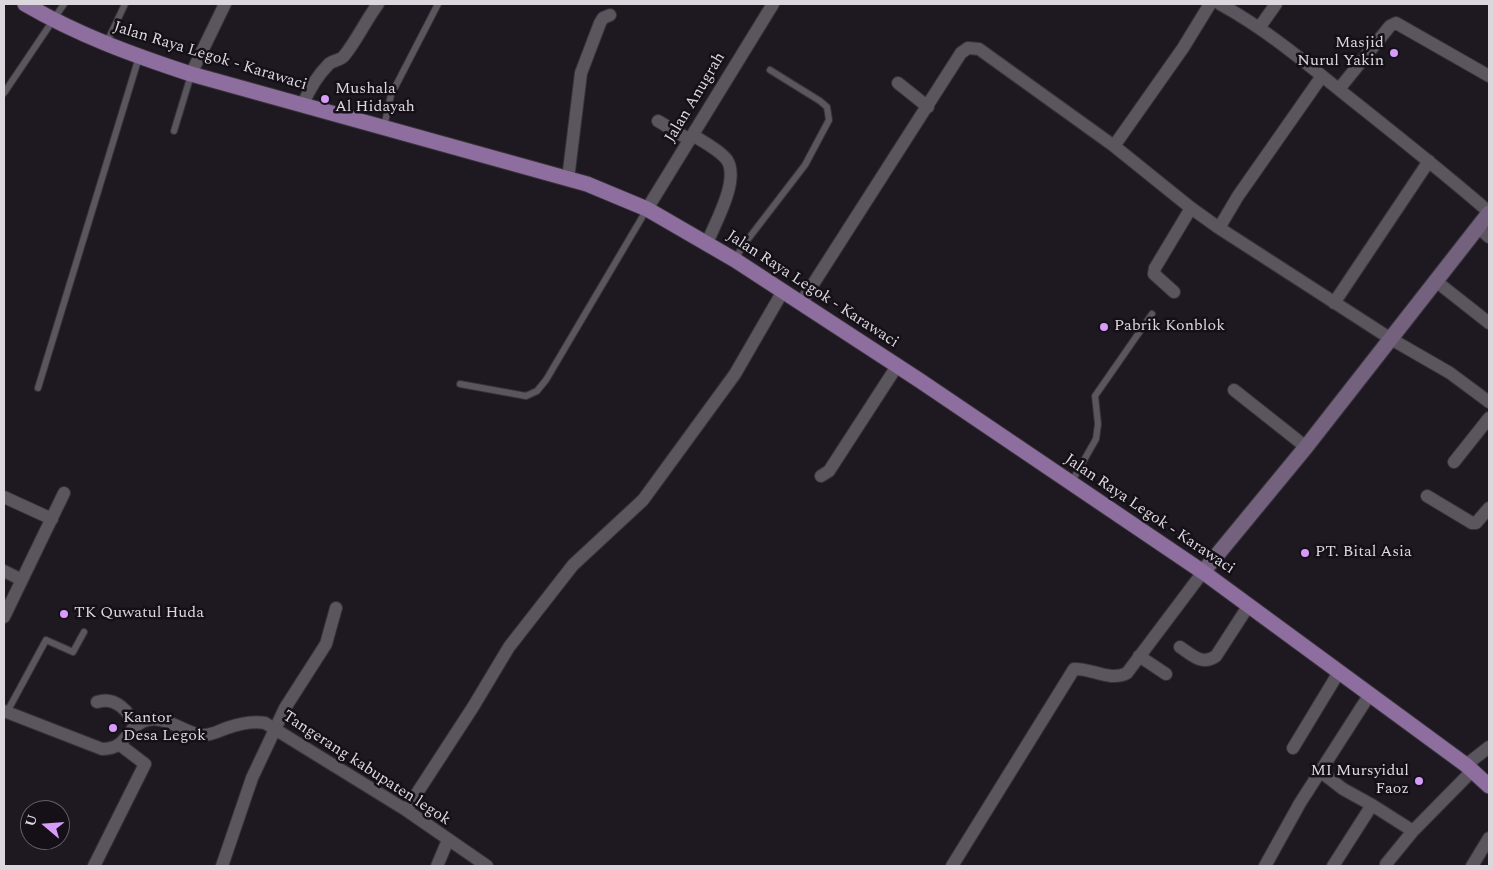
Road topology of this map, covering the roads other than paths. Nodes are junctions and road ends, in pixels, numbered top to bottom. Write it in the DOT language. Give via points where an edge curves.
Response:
graph roads {
  1 [pos="25,4"];
  2 [pos="64,4"];
  3 [pos="125,4"];
  4 [pos="225,4"];
  5 [pos="378,4"];
  6 [pos="438,4"];
  7 [pos="772,4"];
  8 [pos="1210,4"];
  9 [pos="1220,4"];
  10 [pos="1276,4"];
  11 [pos="610,15"];
  12 [pos="54,20"];
  13 [pos="1259,28"];
  14 [pos="106,45"];
  15 [pos="139,57"];
  16 [pos="770,70"];
  17 [pos="191,74"];
  18 [pos="1322,76"];
  19 [pos="1489,76"];
  20 [pos="898,84"];
  21 [pos="1339,89"];
  22 [pos="4,93"];
  23 [pos="302,104"];
  24 [pos="928,107"];
  25 [pos="658,121"];
  26 [pos="384,127"];
  27 [pos="174,131"];
  28 [pos="691,137"];
  29 [pos="1114,146"];
  30 [pos="1429,160"];
  31 [pos="568,179"];
  32 [pos="1191,208"];
  33 [pos="648,209"];
  34 [pos="1489,213"];
  35 [pos="1219,228"];
  36 [pos="1484,232"];
  37 [pos="707,243"];
  38 [pos="735,260"];
  39 [pos="1437,282"];
  40 [pos="783,291"];
  41 [pos="1174,292"];
  42 [pos="1334,302"];
  43 [pos="801,303"];
  44 [pos="1152,314"];
  45 [pos="1489,323"];
  46 [pos="1391,339"];
  47 [pos="897,366"];
  48 [pos="460,384"];
  49 [pos="38,388"];
  50 [pos="1234,390"];
  51 [pos="1489,402"];
  52 [pos="1489,418"];
  53 [pos="1306,447"];
  54 [pos="1454,462"];
  55 [pos="821,476"];
  56 [pos="1071,483"];
  57 [pos="64,493"];
  58 [pos="4,496"];
  59 [pos="1427,496"];
  60 [pos="1489,508"];
  61 [pos="52,519"];
  62 [pos="4,571"];
  63 [pos="1203,572"];
  64 [pos="22,580"];
  65 [pos="1249,605"];
  66 [pos="336,608"];
  67 [pos="5,611"];
  68 [pos="84,632"];
  69 [pos="1180,647"];
  70 [pos="1138,656"];
  71 [pos="1339,672"];
  72 [pos="1166,674"];
  73 [pos="1370,694"];
  74 [pos="97,702"];
  75 [pos="5,711"];
  76 [pos="135,728"];
  77 [pos="275,729"];
  78 [pos="120,745"];
  79 [pos="1489,746"];
  80 [pos="1293,748"];
  81 [pos="1469,768"];
  82 [pos="1321,772"];
  83 [pos="1489,786"];
  84 [pos="1372,805"];
  85 [pos="406,810"];
  86 [pos="1414,831"];
  87 [pos="1489,838"];
  88 [pos="448,840"];
  89 [pos="1386,864"];
  90 [pos="94,866"];
  91 [pos="222,866"];
  92 [pos="437,866"];
  93 [pos="487,866"];
  94 [pos="952,866"];
  95 [pos="1265,866"];
  96 [pos="1333,866"];
  97 [pos="1472,866"];
  1 -- 12 [label="main road, Jalan Raya Legok - Karawaci"];
  2 -- 12 [label="lane"];
  3 -- 14 [label="lane"];
  4 -- 17 [label="street"];
  5 -- 23 [label="street" via="350,48 342,58 329,63"];
  6 -- 26 [label="lane" via="391,95"];
  7 -- 28 [label="street, Jalan Anugrah"];
  8 -- 29 [label="street"];
  9 -- 13 [label="street"];
  10 -- 13 [label="street"];
  11 -- 31 [label="street" via="600,23 581,73"];
  12 -- 14 [label="main road, Jalan Raya Legok - Karawaci"];
  12 -- 22 [label="lane" via="44,30"];
  13 -- 18 [label="street"];
  14 -- 15 [label="main road, Jalan Raya Legok - Karawaci"];
  15 -- 17 [label="main road, Jalan Raya Legok - Karawaci"];
  15 -- 49 [label="lane"];
  16 -- 38 [label="lane" via="820,101 827,107 829,120 805,165"];
  17 -- 23 [label="main road, Jalan Raya Legok - Karawaci"];
  17 -- 27 [label="lane"];
  18 -- 21 [label="street"];
  18 -- 35 [label="street"];
  19 -- 21 [label="street" via="1396,23 1390,26"];
  20 -- 24 [label="street"];
  21 -- 30 [label="street"];
  23 -- 26 [label="main road, Jalan Raya Legok - Karawaci"];
  24 -- 29 [label="street" via="961,53 968,48 979,49"];
  24 -- 43 [label="street"];
  25 -- 28 [label="street"];
  26 -- 31 [label="main road, Jalan Raya Legok - Karawaci"];
  28 -- 33 [label="street, Jalan Anugrah"];
  28 -- 37 [label="street" via="726,158 732,176"];
  29 -- 32 [label="street"];
  30 -- 34 [label="street"];
  30 -- 42 [label="street"];
  31 -- 33 [label="main road, Jalan Raya Legok - Karawaci"];
  32 -- 35 [label="street"];
  32 -- 41 [label="street" via="1155,268 1154,274"];
  33 -- 37 [label="main road, Jalan Raya Legok - Karawaci"];
  33 -- 48 [label="lane" via="537,391 526,396"];
  34 -- 36 [label="street"];
  35 -- 42 [label="street"];
  36 -- 39 [label="street"];
  37 -- 38 [label="main road, Jalan Raya Legok - Karawaci"];
  38 -- 40 [label="main road, Jalan Raya Legok - Karawaci"];
  39 -- 45 [label="street"];
  39 -- 46 [label="street"];
  40 -- 43 [label="main road, Jalan Raya Legok - Karawaci"];
  40 -- 85 [label="street" via="735,374 643,500 573,565 509,647"];
  42 -- 46 [label="street"];
  43 -- 47 [label="main road, Jalan Raya Legok - Karawaci"];
  44 -- 56 [label="lane" via="1095,396 1096,439"];
  46 -- 51 [label="street" via="1450,373"];
  46 -- 53 [label="street"];
  47 -- 55 [label="street" via="845,448 829,471"];
  47 -- 56 [label="main road, Jalan Raya Legok - Karawaci"];
  50 -- 53 [label="street"];
  52 -- 54 [label="street"];
  53 -- 63 [label="street"];
  56 -- 63 [label="main road, Jalan Raya Legok - Karawaci"];
  57 -- 61 [label="street"];
  58 -- 61 [label="street"];
  59 -- 60 [label="street" via="1472,523 1482,519"];
  61 -- 64 [label="street"];
  62 -- 64 [label="street"];
  63 -- 65 [label="main road, Jalan Raya Legok - Karawaci"];
  63 -- 70 [label="street"];
  64 -- 67 [label="street"];
  65 -- 69 [label="street" via="1209,662"];
  65 -- 71 [label="main road, Jalan Raya Legok - Karawaci"];
  66 -- 77 [label="street" via="326,644 296,687"];
  68 -- 75 [label="lane" via="73,652 46,640"];
  70 -- 72 [label="street"];
  70 -- 94 [label="street" via="1127,673 1120,677 1112,678 1084,668 1074,669"];
  71 -- 73 [label="main road, Jalan Raya Legok - Karawaci"];
  71 -- 80 [label="street"];
  73 -- 81 [label="main road, Jalan Raya Legok - Karawaci"];
  73 -- 82 [label="street"];
  74 -- 76 [label="street" via="115,701 132,719"];
  75 -- 78 [label="street" via="102,749"];
  76 -- 77 [label="street, Tangerang kabupaten legok" via="141,722 154,720 171,722 201,735 258,722"];
  76 -- 78 [label="street, Tangerang kabupaten legok"];
  77 -- 85 [label="street, Tangerang kabupaten legok"];
  77 -- 91 [label="street" via="252,778"];
  78 -- 90 [label="street" via="145,764"];
  79 -- 81 [label="street"];
  81 -- 83 [label="main road, Jalan Raya Legok - Karawaci"];
  81 -- 86 [label="street"];
  82 -- 84 [label="street"];
  82 -- 95 [label="street" via="1300,802"];
  84 -- 86 [label="street"];
  84 -- 96 [label="street"];
  85 -- 88 [label="street, Tangerang kabupaten legok"];
  86 -- 89 [label="street"];
  87 -- 97 [label="street"];
  88 -- 92 [label="street"];
  88 -- 93 [label="street, Tangerang kabupaten legok"];
}
